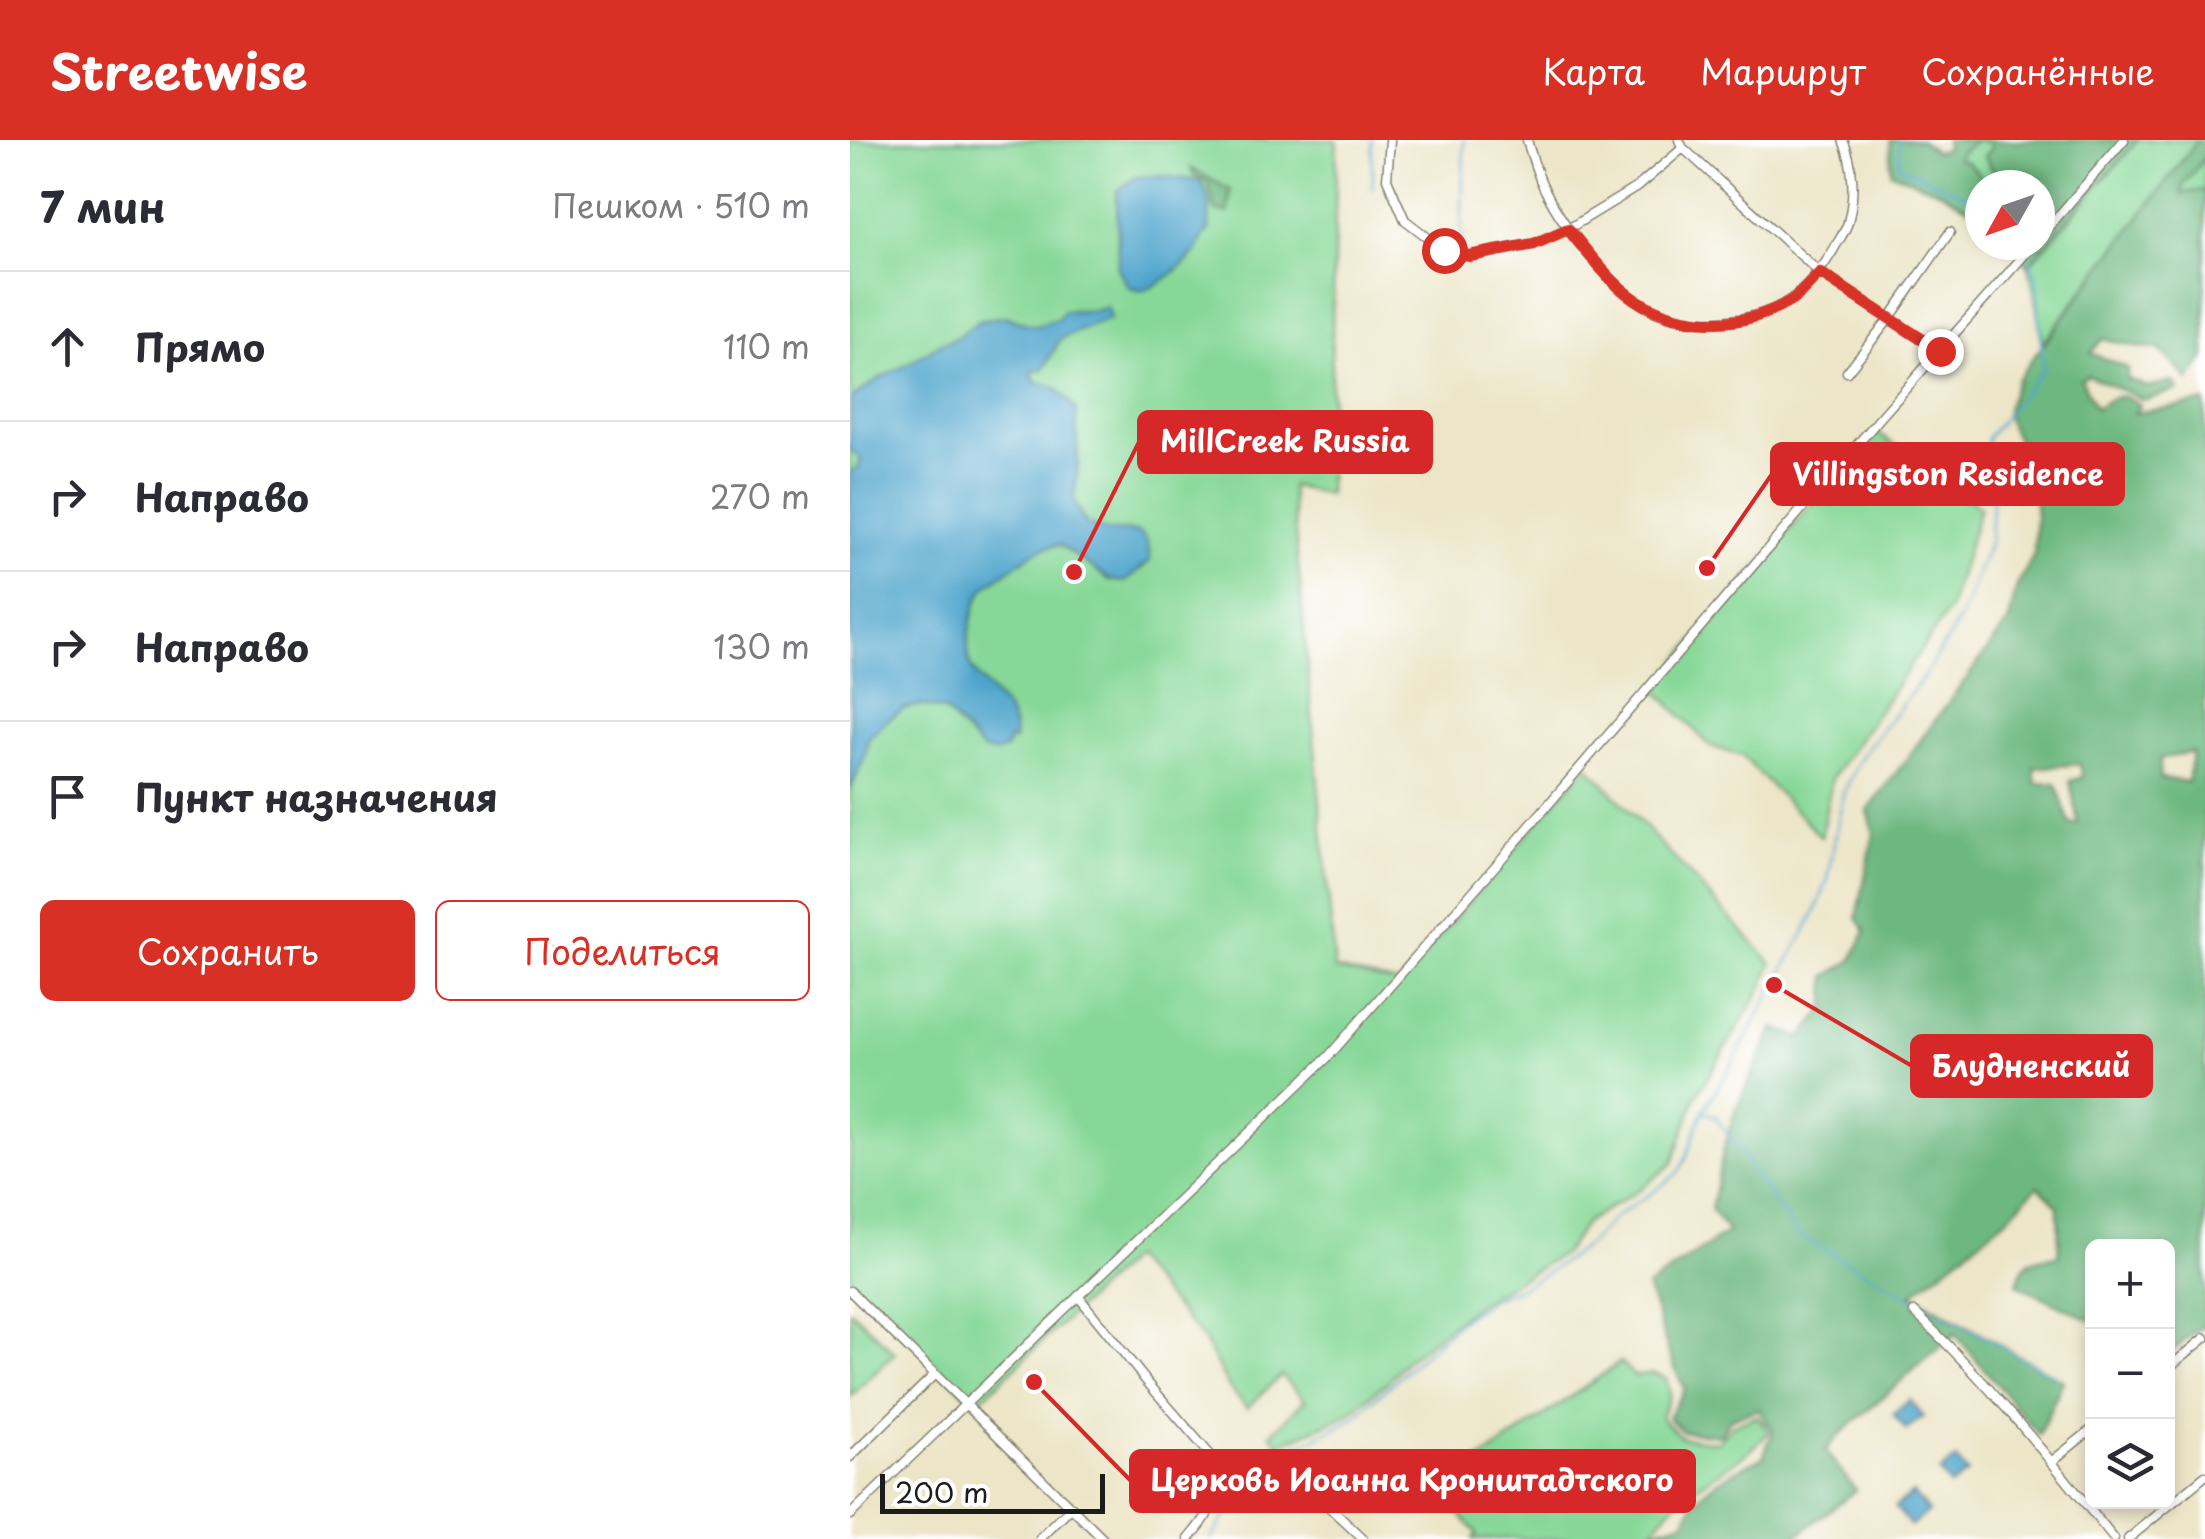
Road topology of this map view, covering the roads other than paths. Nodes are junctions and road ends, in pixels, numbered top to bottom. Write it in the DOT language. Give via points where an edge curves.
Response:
graph roads {
  1 [pos="1390,140"];
  2 [pos="1526,140"];
  3 [pos="1843,140"];
  4 [pos="2124,140"];
  5 [pos="1681,144"];
  6 [pos="2055,220"];
  7 [pos="1568,229"];
  8 [pos="1950,232"];
  9 [pos="2020,260"];
  10 [pos="1820,273"];
  11 [pos="1890,318"];
  12 [pos="1940,351"];
  13 [pos="1847,372"];
  14 [pos="850,1291"];
  15 [pos="1078,1296"];
  16 [pos="1914,1312"];
  17 [pos="2205,1338"];
  18 [pos="2175,1362"];
  19 [pos="935,1374"];
  20 [pos="965,1404"];
  21 [pos="2085,1435"];
  22 [pos="850,1457"];
  23 [pos="2051,1462"];
  24 [pos="1295,1475"];
  25 [pos="2205,1476"];
  26 [pos="1072,1507"];
  27 [pos="850,1515"];
  28 [pos="1040,1539"];
  29 [pos="1103,1539"];
  30 [pos="1189,1539"];
  31 [pos="1363,1539"];
  32 [pos="2114,1539"];
  33 [pos="2128,1539"];
  1 -- 7 [label="street" via="1387,179 1404,220 1444,250 1469,256 1534,244"];
  2 -- 7 [label="street" via="1543,188"];
  3 -- 10 [label="street" via="1853,184 1848,225"];
  4 -- 6 [label="street"];
  5 -- 7 [label="street" via="1637,187"];
  5 -- 10 [label="street"];
  7 -- 10 [label="street" via="1624,291 1662,314 1710,323 1760,316 1794,298"];
  8 -- 11 [label="street"];
  9 -- 12 [label="street"];
  10 -- 11 [label="street"];
  11 -- 12 [label="street"];
  11 -- 13 [label="street"];
  12 -- 15 [label="street" via="1328,1057"];
  14 -- 19 [label="street"];
  15 -- 20 [label="street"];
  15 -- 30 [label="street" via="1220,1466 1209,1481 1207,1517"];
  16 -- 23 [label="street"];
  17 -- 18 [label="street"];
  19 -- 20 [label="street"];
  19 -- 22 [label="street"];
  20 -- 26 [label="street"];
  20 -- 27 [label="street"];
  21 -- 23 [label="street"];
  23 -- 32 [label="street"];
  24 -- 31 [label="street"];
  25 -- 33 [label="street"];
  26 -- 28 [label="street"];
  26 -- 29 [label="street"];
}
